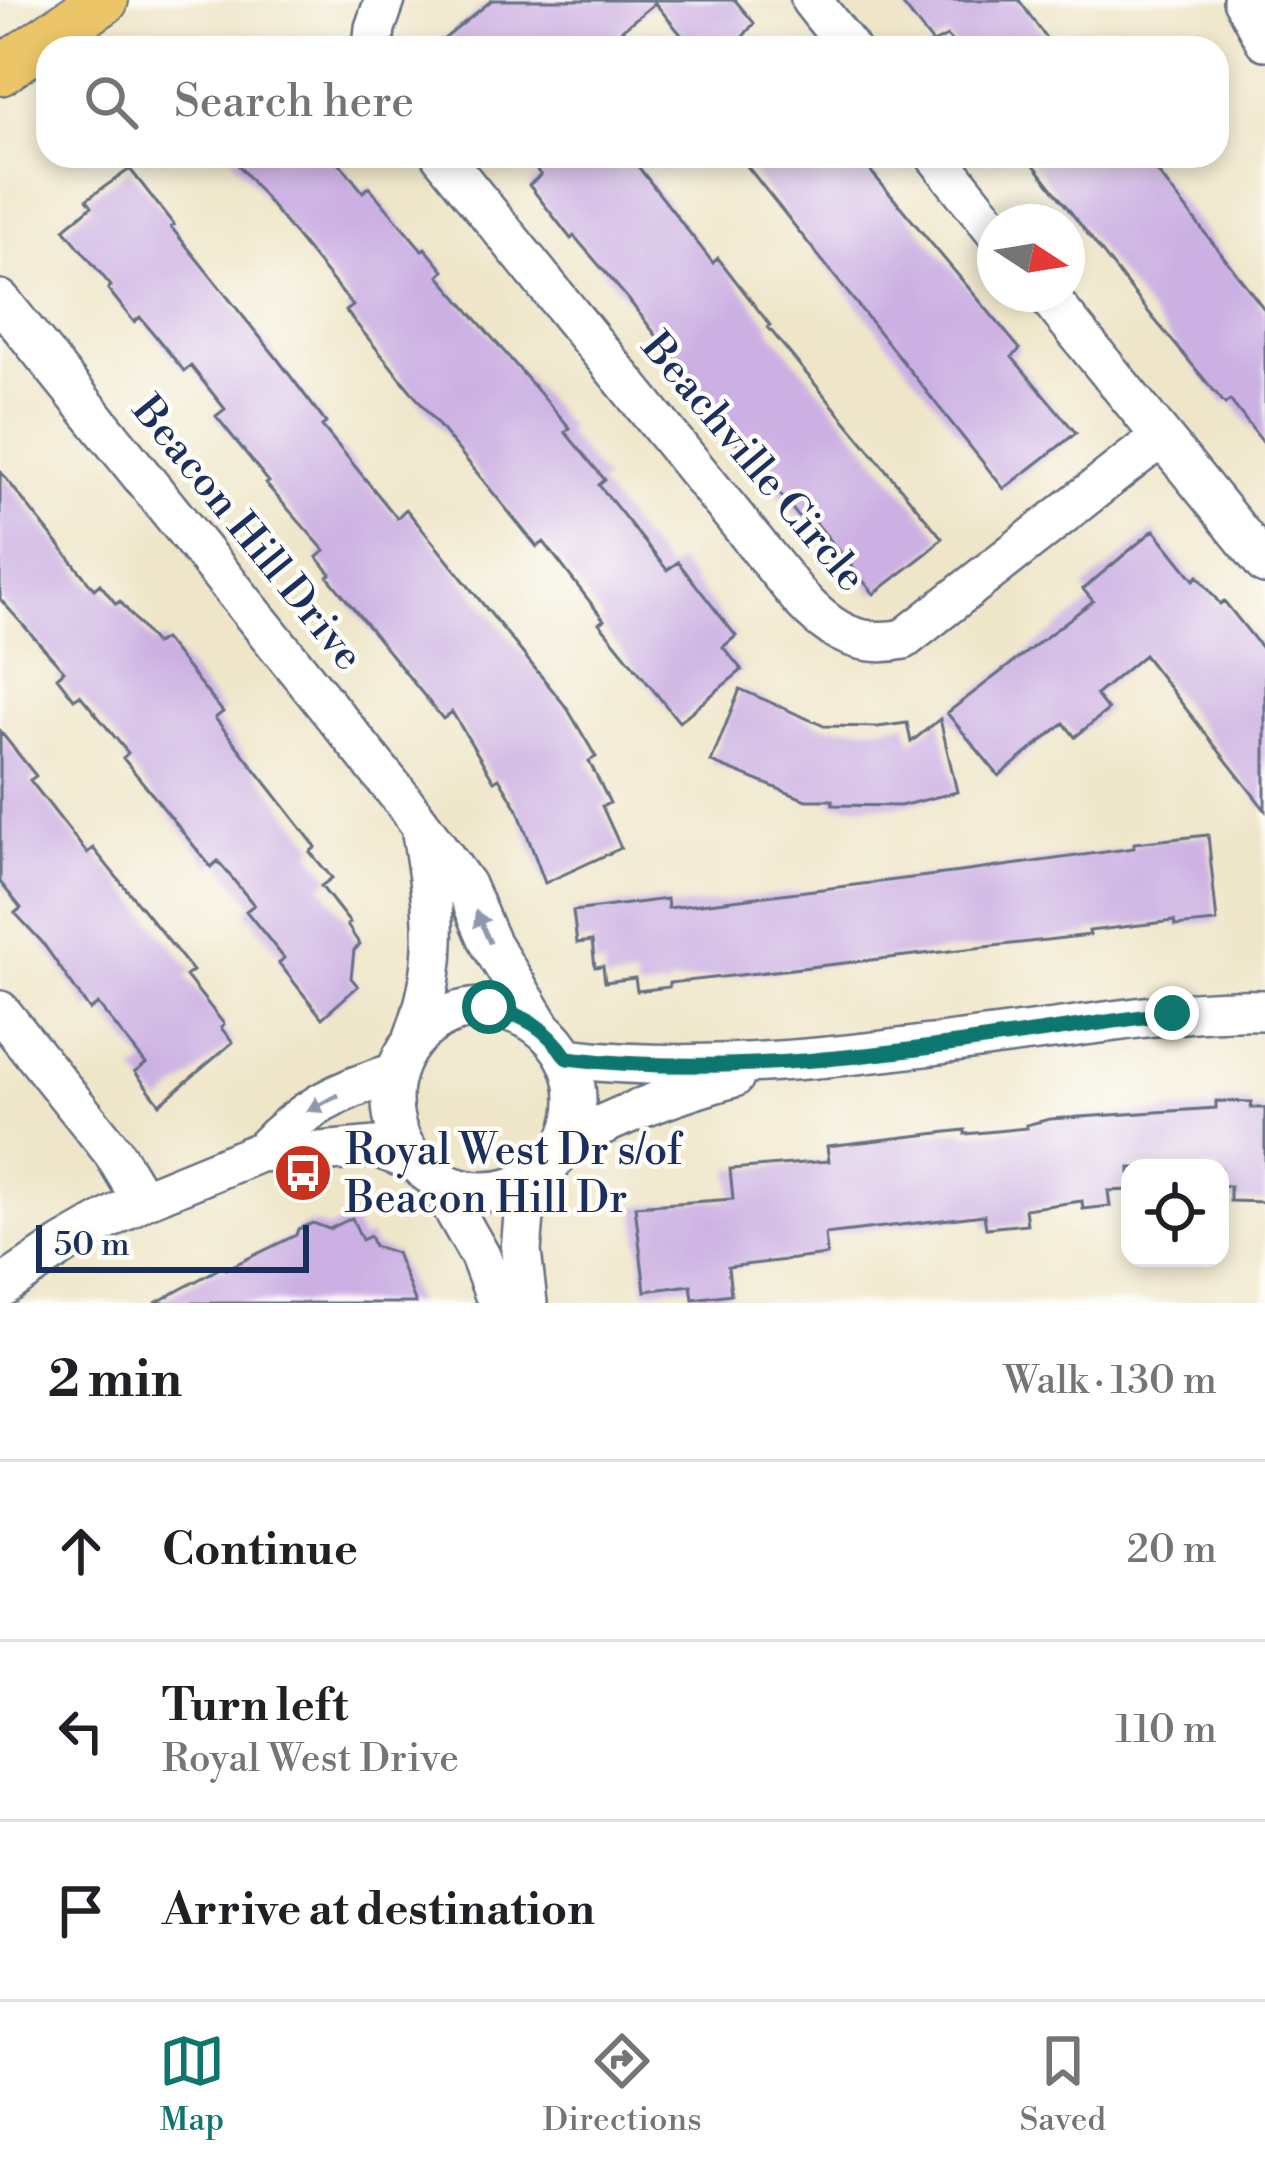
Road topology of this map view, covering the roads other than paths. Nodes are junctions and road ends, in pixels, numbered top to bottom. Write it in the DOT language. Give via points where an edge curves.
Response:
graph roads {
  1 [pos="104,0"];
  2 [pos="385,0"];
  3 [pos="811,0"];
  4 [pos="1243,0"];
  5 [pos="51,36"];
  6 [pos="376,36"];
  7 [pos="840,36"];
  8 [pos="1265,40"];
  9 [pos="36,46"];
  10 [pos="0,71"];
  11 [pos="452,168"];
  12 [pos="946,168"];
  13 [pos="977,207"];
  14 [pos="0,300"];
  15 [pos="1061,312"];
  16 [pos="1161,436"];
  17 [pos="1265,564"];
  18 [pos="421,828"];
  19 [pos="1265,1010"];
  20 [pos="0,1012"];
  21 [pos="555,1043"];
  22 [pos="404,1058"];
  23 [pos="797,1059"];
  24 [pos="262,1151"];
  25 [pos="555,1156"];
  26 [pos="427,1172"];
  27 [pos="142,1200"];
  28 [pos="0,1288"];
  29 [pos="518,1298"];
  1 -- 5 [label="main road"];
  2 -- 6 [label="street"];
  3 -- 7 [label="street"];
  4 -- 8 [label="street"];
  9 -- 10 [label="main road"];
  11 -- 16 [label="street, Beachville Circle" via="800,598 840,634 904,639"];
  12 -- 13 [label="street"];
  14 -- 18 [label="street, Beacon Hill Drive"];
  15 -- 16 [label="street"];
  16 -- 17 [label="street"];
  21 -- 18 [label="street, Beacon Hill Drive, one-way" via="490,943 464,885"];
  18 -- 22 [label="street, Beacon Hill Drive" via="435,953 429,1000"];
  19 -- 23 [label="street" via="1172,1013"];
  20 -- 27 [label="street"];
  21 -- 22 [label="street" via="518,1013 489,1007 434,1022"];
  21 -- 23 [label="street" via="622,1065"];
  21 -- 25 [label="street" via="576,1086 575,1114"];
  22 -- 24 [label="street, one-way" via="292,1118"];
  22 -- 26 [label="street" via="394,1120"];
  23 -- 25 [label="street" via="608,1120"];
  24 -- 26 [label="street" via="376,1147"];
  24 -- 27 [label="street"];
  25 -- 26 [label="street" via="519,1186 491,1192 464,1191"];
  25 -- 29 [label="street" via="524,1216"];
  26 -- 29 [label="street" via="480,1256"];
  27 -- 28 [label="street"];
}
